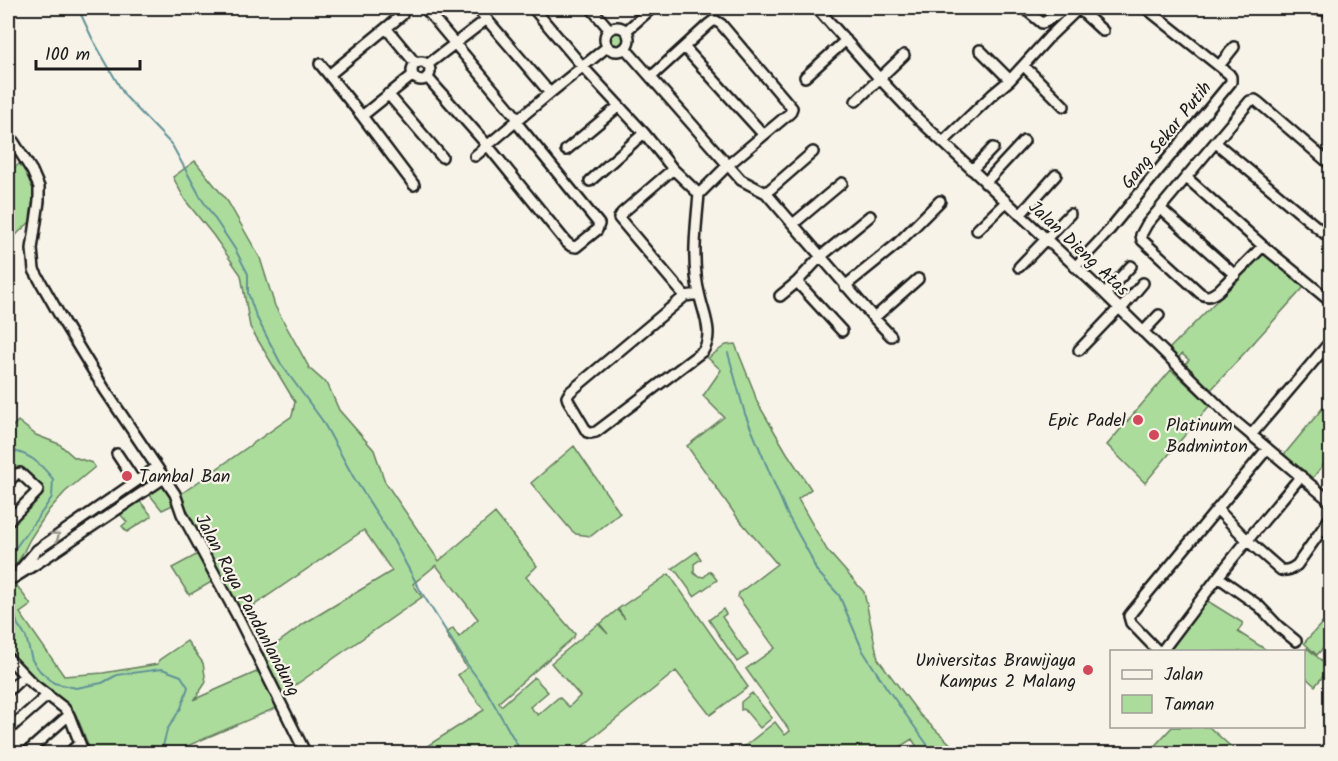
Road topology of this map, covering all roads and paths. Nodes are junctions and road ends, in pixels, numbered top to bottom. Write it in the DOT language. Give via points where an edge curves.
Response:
graph roads {
  1 [pos="425,8"];
  2 [pos="477,8"];
  3 [pos="533,8"];
  4 [pos="591,8"];
  5 [pos="652,8"];
  6 [pos="817,8"];
  7 [pos="1027,8"];
  8 [pos="1065,8"];
  9 [pos="1078,8"];
  10 [pos="1146,8"];
  11 [pos="1311,8"];
  12 [pos="1330,11"];
  13 [pos="402,15"];
  14 [pos="487,19"];
  15 [pos="386,28"];
  16 [pos="609,29"];
  17 [pos="626,31"];
  18 [pos="1103,32"];
  19 [pos="846,40"];
  20 [pos="455,43"];
  21 [pos="607,47"];
  22 [pos="684,47"];
  23 [pos="1233,47"];
  24 [pos="625,48"];
  25 [pos="980,50"];
  26 [pos="904,55"];
  27 [pos="320,64"];
  28 [pos="416,64"];
  29 [pos="427,65"];
  30 [pos="1024,66"];
  31 [pos="1219,66"];
  32 [pos="584,67"];
  33 [pos="329,75"];
  34 [pos="413,75"];
  35 [pos="651,76"];
  36 [pos="427,77"];
  37 [pos="805,77"];
  38 [pos="879,78"];
  39 [pos="1010,80"];
  40 [pos="550,93"];
  41 [pos="388,94"];
  42 [pos="856,101"];
  43 [pos="619,106"];
  44 [pos="1064,106"];
  45 [pos="362,116"];
  46 [pos="518,121"];
  47 [pos="8,133"];
  48 [pos="644,133"];
  49 [pos="763,134"];
  50 [pos="1024,141"];
  51 [pos="943,142"];
  52 [pos="1216,143"];
  53 [pos="488,146"];
  54 [pos="993,148"];
  55 [pos="566,150"];
  56 [pos="813,152"];
  57 [pos="475,156"];
  58 [pos="442,157"];
  59 [pos="1330,164"];
  60 [pos="728,165"];
  61 [pos="674,169"];
  62 [pos="972,170"];
  63 [pos="1056,175"];
  64 [pos="1187,178"];
  65 [pos="590,181"];
  66 [pos="842,183"];
  67 [pos="985,183"];
  68 [pos="414,184"];
  69 [pos="765,193"];
  70 [pos="699,194"];
  71 [pos="940,201"];
  72 [pos="1006,202"];
  73 [pos="1161,209"];
  74 [pos="1070,214"];
  75 [pos="1020,215"];
  76 [pos="870,216"];
  77 [pos="793,224"];
  78 [pos="977,230"];
  79 [pos="1045,238"];
  80 [pos="1330,238"];
  81 [pos="1263,246"];
  82 [pos="820,256"];
  83 [pos="1131,266"];
  84 [pos="1019,267"];
  85 [pos="1075,267"];
  86 [pos="1234,275"];
  87 [pos="918,279"];
  88 [pos="797,282"];
  89 [pos="1143,283"];
  90 [pos="845,286"];
  91 [pos="699,294"];
  92 [pos="1105,294"];
  93 [pos="685,296"];
  94 [pos="780,296"];
  95 [pos="1330,301"];
  96 [pos="1120,309"];
  97 [pos="1159,315"];
  98 [pos="874,318"];
  99 [pos="842,331"];
  100 [pos="1143,332"];
  101 [pos="891,336"];
  102 [pos="1330,342"];
  103 [pos="1079,350"];
  104 [pos="1251,435"];
  105 [pos="1267,449"];
  106 [pos="117,454"];
  107 [pos="161,472"];
  108 [pos="1301,476"];
  109 [pos="135,481"];
  110 [pos="8,482"];
  111 [pos="1330,501"];
  112 [pos="1217,509"];
  113 [pos="1330,518"];
  114 [pos="8,521"];
  115 [pos="1248,541"];
  116 [pos="1218,577"];
  117 [pos="11,579"];
  118 [pos="1296,641"];
  119 [pos="1158,650"];
  120 [pos="1163,650"];
  121 [pos="8,658"];
  122 [pos="24,676"];
  123 [pos="8,691"];
  124 [pos="48,695"];
  125 [pos="69,715"];
  126 [pos="8,730"];
  127 [pos="80,743"];
  128 [pos="25,753"];
  129 [pos="68,753"];
  130 [pos="84,753"];
  131 [pos="306,753"];
  1 -- 20 [label="street"];
  2 -- 14 [label="street"];
  3 -- 32 [label="street"];
  4 -- 16 [label="street"];
  5 -- 17 [label="street"];
  6 -- 19 [label="street, Jalan Dieng Atas"];
  7 -- 8 [label="street" via="1039,22"];
  9 -- 18 [label="street"];
  9 -- 30 [label="street"];
  10 -- 31 [label="street, Gang Sekar Putih"];
  11 -- 12 [label="street"];
  13 -- 15 [label="street"];
  14 -- 20 [label="street"];
  14 -- 40 [label="street"];
  15 -- 28 [label="street"];
  15 -- 33 [label="street"];
  16 -- 17 [label="street" via="618,26"];
  16 -- 21 [label="street" via="604,39"];
  17 -- 24 [label="street" via="629,40"];
  19 -- 37 [label="street"];
  19 -- 38 [label="street, Jalan Dieng Atas"];
  20 -- 29 [label="street"];
  20 -- 46 [label="street"];
  21 -- 24 [label="street" via="616,51"];
  21 -- 32 [label="street"];
  22 -- 35 [label="street"];
  22 -- 49 [label="street"];
  22 -- 49 [label="street" via="713,21 721,24 792,108"];
  23 -- 31 [label="street"];
  24 -- 35 [label="street"];
  25 -- 39 [label="street"];
  26 -- 38 [label="street"];
  27 -- 33 [label="street"];
  28 -- 29 [label="street"];
  28 -- 34 [label="street"];
  29 -- 36 [label="street"];
  30 -- 39 [label="street"];
  30 -- 44 [label="street"];
  31 -- 85 [label="street, Gang Sekar Putih" via="1231,77 1230,84"];
  32 -- 40 [label="street"];
  32 -- 43 [label="street"];
  33 -- 45 [label="street"];
  34 -- 36 [label="street" via="419,79"];
  34 -- 41 [label="street"];
  35 -- 60 [label="street"];
  36 -- 53 [label="street"];
  38 -- 42 [label="street"];
  38 -- 51 [label="street, Jalan Dieng Atas"];
  39 -- 51 [label="street"];
  40 -- 46 [label="street"];
  41 -- 45 [label="street"];
  41 -- 58 [label="street"];
  43 -- 48 [label="street"];
  43 -- 55 [label="street"];
  45 -- 68 [label="street"];
  46 -- 53 [label="street"];
  46 -- 53 [label="street" via="598,222 597,230 576,247 571,246"];
  47 -- 107 [label="street, Jalan Raya Pandanlandung" via="39,187 32,249 34,270 105,390"];
  48 -- 61 [label="street"];
  48 -- 65 [label="street"];
  49 -- 60 [label="street"];
  50 -- 67 [label="street"];
  51 -- 62 [label="street, Jalan Dieng Atas"];
  52 -- 59 [label="street" via="1250,101 1255,100"];
  52 -- 64 [label="street"];
  52 -- 80 [label="street"];
  53 -- 57 [label="street"];
  54 -- 62 [label="street"];
  56 -- 69 [label="street"];
  60 -- 69 [label="street" via="741,180"];
  60 -- 70 [label="street"];
  61 -- 70 [label="street"];
  61 -- 93 [label="street" via="619,218"];
  62 -- 67 [label="street, Jalan Dieng Atas"];
  63 -- 75 [label="street"];
  64 -- 73 [label="street"];
  64 -- 81 [label="street"];
  66 -- 77 [label="street"];
  67 -- 72 [label="street, Jalan Dieng Atas"];
  69 -- 77 [label="street"];
  70 -- 91 [label="street" via="695,258"];
  71 -- 90 [label="street" via="897,244"];
  72 -- 75 [label="street, Jalan Dieng Atas"];
  72 -- 78 [label="street"];
  73 -- 86 [label="street"];
  73 -- 86 [label="street" via="1142,231 1142,240 1200,293 1210,297"];
  74 -- 79 [label="street"];
  75 -- 79 [label="street, Jalan Dieng Atas"];
  76 -- 82 [label="street"];
  77 -- 82 [label="street"];
  79 -- 84 [label="street"];
  79 -- 85 [label="street, Jalan Dieng Atas"];
  81 -- 86 [label="street"];
  81 -- 95 [label="street"];
  82 -- 88 [label="street"];
  82 -- 90 [label="street"];
  83 -- 92 [label="street"];
  85 -- 92 [label="street, Jalan Dieng Atas"];
  87 -- 98 [label="street"];
  88 -- 94 [label="street"];
  88 -- 99 [label="street"];
  89 -- 96 [label="street"];
  90 -- 98 [label="street"];
  91 -- 93 [label="street"];
  91 -- 93 [label="street" via="708,335 703,351 596,432 587,432 568,394"];
  92 -- 96 [label="street, Jalan Dieng Atas"];
  96 -- 100 [label="street, Jalan Dieng Atas"];
  96 -- 103 [label="street"];
  97 -- 100 [label="street"];
  98 -- 101 [label="street"];
  100 -- 104 [label="street, Jalan Dieng Atas"];
  102 -- 104 [label="street"];
  104 -- 105 [label="street, Jalan Dieng Atas"];
  105 -- 108 [label="street, Jalan Dieng Atas"];
  105 -- 112 [label="street"];
  106 -- 109 [label="street"];
  107 -- 109 [label="street"];
  107 -- 117 [label="street"];
  107 -- 131 [label="street, Jalan Raya Pandanlandung"];
  108 -- 111 [label="street, Jalan Dieng Atas"];
  108 -- 115 [label="street"];
  117 -- 109 [label="street, one-way" via="37,550"];
  110 -- 114 [label="street" via="20,473 38,489"];
  112 -- 115 [label="street"];
  112 -- 119 [label="street" via="1129,616"];
  113 -- 115 [label="street" via="1297,565 1289,570 1281,570"];
  115 -- 116 [label="street"];
  116 -- 118 [label="street" via="1259,606"];
  116 -- 120 [label="street"];
  121 -- 122 [label="street"];
  122 -- 123 [label="street"];
  122 -- 124 [label="street"];
  124 -- 125 [label="street"];
  124 -- 126 [label="street"];
  125 -- 127 [label="street"];
  125 -- 128 [label="street"];
  127 -- 129 [label="street"];
  127 -- 130 [label="street"];
}
